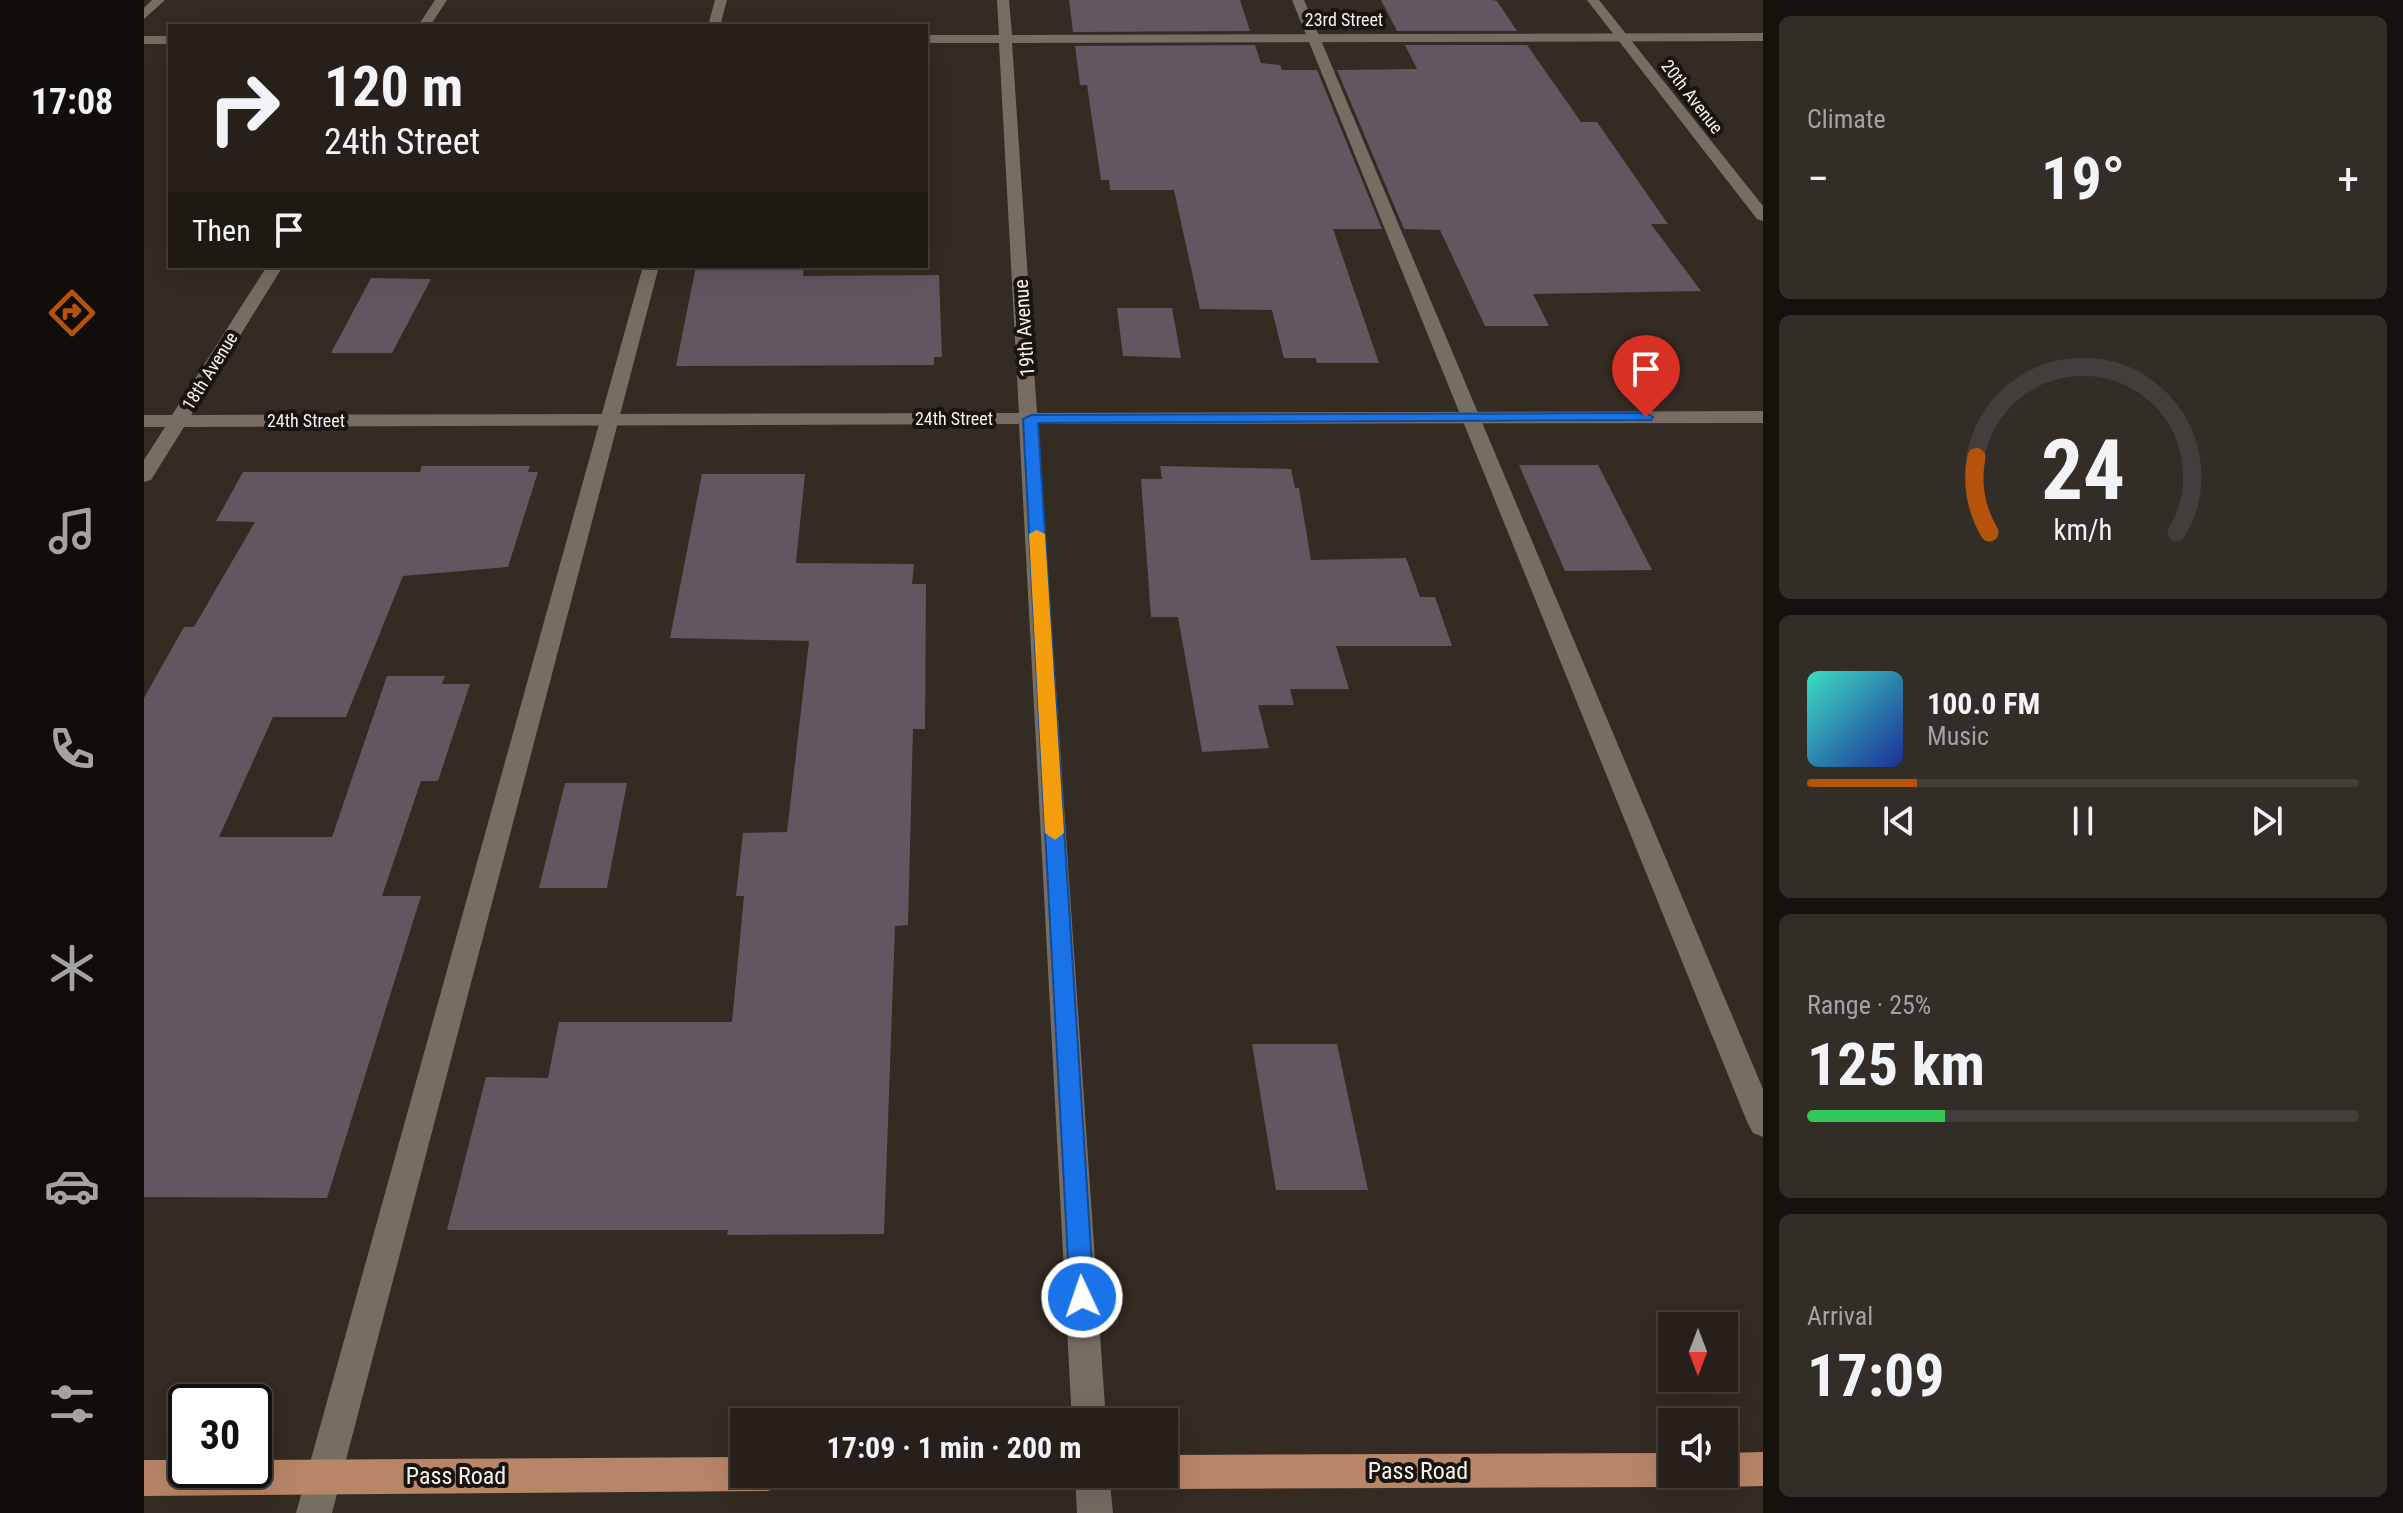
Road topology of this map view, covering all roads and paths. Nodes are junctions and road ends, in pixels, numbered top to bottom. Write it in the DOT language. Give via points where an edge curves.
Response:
graph roads {
  1 [pos="159,0"];
  2 [pos="441,0"];
  3 [pos="721,0"];
  4 [pos="1003,0"];
  5 [pos="1298,0"];
  6 [pos="1593,0"];
  7 [pos="144,15"];
  8 [pos="425,24"];
  9 [pos="715,24"];
  10 [pos="1763,37"];
  11 [pos="1313,38"];
  12 [pos="1621,38"];
  13 [pos="928,39"];
  14 [pos="1005,39"];
  15 [pos="144,40"];
  16 [pos="168,40"];
  17 [pos="1763,216"];
  18 [pos="274,268"];
  19 [pos="650,268"];
  20 [pos="1763,417"];
  21 [pos="1470,418"];
  22 [pos="1031,419"];
  23 [pos="610,420"];
  24 [pos="144,421"];
  25 [pos="179,421"];
  26 [pos="144,476"];
  27 [pos="1763,1124"];
  28 [pos="1088,1408"];
  29 [pos="1763,1469"];
  30 [pos="1658,1470"];
  31 [pos="1738,1470"];
  32 [pos="1178,1472"];
  33 [pos="730,1474"];
  34 [pos="324,1477"];
  35 [pos="144,1478"];
  36 [pos="1093,1488"];
  37 [pos="314,1513"];
  38 [pos="1095,1513"];
  1 -- 7 [label="street"];
  2 -- 8 [label="street"];
  3 -- 9 [label="street"];
  4 -- 14 [label="street, 19th Avenue"];
  5 -- 11 [label="street"];
  6 -- 12 [label="street, 20th Avenue"];
  10 -- 12 [label="street, 23rd Street"];
  11 -- 12 [label="street, 23rd Street"];
  11 -- 14 [label="street, 23rd Street"];
  11 -- 21 [label="street"];
  12 -- 17 [label="street, 20th Avenue"];
  13 -- 14 [label="street, 23rd Street"];
  14 -- 22 [label="street, 19th Avenue"];
  15 -- 16 [label="street"];
  18 -- 25 [label="street, 18th Avenue"];
  19 -- 23 [label="street"];
  20 -- 21 [label="street, 24th Street"];
  21 -- 22 [label="street, 24th Street"];
  21 -- 27 [label="street"];
  22 -- 23 [label="street, 24th Street"];
  22 -- 28 [label="street, 19th Avenue"];
  23 -- 25 [label="street, 24th Street"];
  23 -- 34 [label="street"];
  24 -- 25 [label="street, 24th Street"];
  25 -- 26 [label="street, 18th Avenue"];
  29 -- 31 [label="main road"];
  30 -- 32 [label="main road, Pass Road"];
  33 -- 34 [label="main road, Pass Road"];
  34 -- 35 [label="main road, Pass Road"];
  34 -- 37 [label="street"];
  36 -- 38 [label="street"];
}
